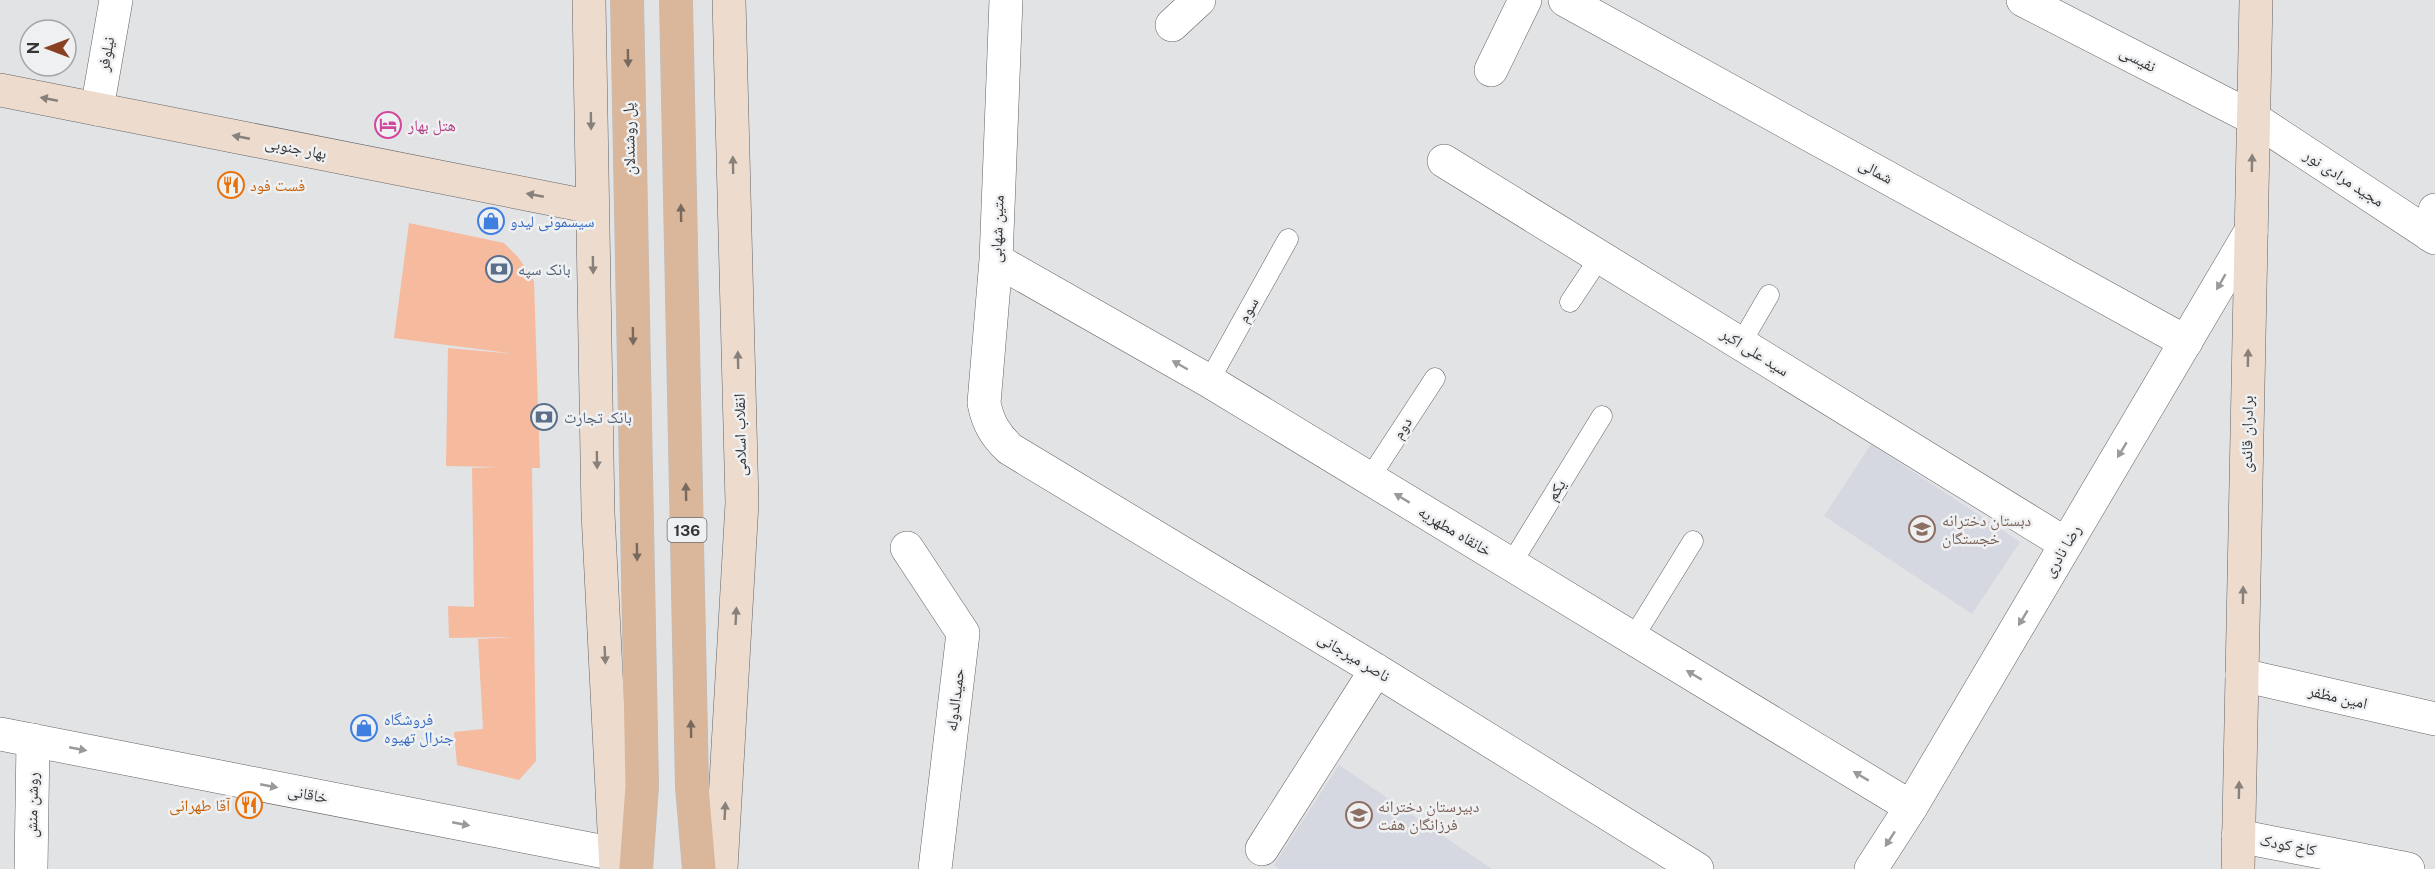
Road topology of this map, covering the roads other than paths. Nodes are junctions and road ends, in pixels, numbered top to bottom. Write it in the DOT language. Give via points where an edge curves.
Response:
graph roads {
  1 [pos="116,0"];
  2 [pos="589,0"];
  3 [pos="627,0"];
  4 [pos="676,0"];
  5 [pos="729,0"];
  6 [pos="1006,0"];
  7 [pos="1200,0"];
  8 [pos="1525,0"];
  9 [pos="1565,0"];
  10 [pos="2023,0"];
  11 [pos="2256,0"];
  12 [pos="1172,25"];
  13 [pos="1491,70"];
  14 [pos="0,90"];
  15 [pos="97,109"];
  16 [pos="2253,118"];
  17 [pos="1444,161"];
  18 [pos="592,207"];
  19 [pos="2433,228"];
  20 [pos="2251,231"];
  21 [pos="1288,239"];
  22 [pos="1600,257"];
  23 [pos="996,260"];
  24 [pos="1769,295"];
  25 [pos="1570,302"];
  26 [pos="2186,342"];
  27 [pos="1741,343"];
  28 [pos="1435,378"];
  29 [pos="1209,381"];
  30 [pos="1602,416"];
  31 [pos="1010,449"];
  32 [pos="1369,478"];
  33 [pos="1693,541"];
  34 [pos="2066,544"];
  35 [pos="907,548"];
  36 [pos="1511,564"];
  37 [pos="1633,638"];
  38 [pos="1376,670"];
  39 [pos="2242,675"];
  40 [pos="2435,719"];
  41 [pos="0,734"];
  42 [pos="33,740"];
  43 [pos="642,786"];
  44 [pos="692,787"];
  45 [pos="1911,807"];
  46 [pos="2238,836"];
  47 [pos="1262,849"];
  48 [pos="622,864"];
  49 [pos="31,869"];
  50 [pos="648,869"];
  51 [pos="692,869"];
  52 [pos="699,869"];
  53 [pos="722,869"];
  54 [pos="935,869"];
  55 [pos="1696,869"];
  56 [pos="1871,869"];
  57 [pos="2238,869"];
  58 [pos="2408,869"];
  1 -- 15 [label="street, نیلوفر"];
  2 -- 18 [label="main road, one-way"];
  3 -- 43 [label="main road, پل روشندلان, one-way"];
  44 -- 4 [label="main road, 136, one-way"];
  53 -- 5 [label="main road, انقلاب اسلامی, one-way" via="742,503"];
  6 -- 23 [label="street, متین شهابی"];
  7 -- 12 [label="street"];
  8 -- 13 [label="street"];
  9 -- 26 [label="street, شمالی"];
  10 -- 16 [label="street, نفیسی"];
  11 -- 16 [label="main road, برادران قائدی"];
  15 -- 14 [label="main road, بهار جنوبی, one-way"];
  18 -- 15 [label="main road, بهار جنوبی, one-way"];
  16 -- 19 [label="street, مجید مرادی نور"];
  20 -- 16 [label="main road, برادران قائدی, one-way"];
  17 -- 22 [label="street, سید علی اکبر"];
  18 -- 48 [label="main road, one-way" via="598,513"];
  20 -- 26 [label="street, رضا نادری, one-way"];
  39 -- 20 [label="main road, برادران قائدی, one-way"];
  21 -- 29 [label="lane, سوم"];
  22 -- 25 [label="lane"];
  22 -- 27 [label="street, سید علی اکبر"];
  29 -- 23 [label="street, خانقاه مطهریه, one-way"];
  23 -- 31 [label="street, متین شهابی" via="984,403 988,421"];
  24 -- 27 [label="lane"];
  26 -- 34 [label="street, رضا نادری, one-way"];
  27 -- 34 [label="street, سید علی اکبر"];
  28 -- 32 [label="lane, دوم"];
  29 -- 32 [label="street, خانقاه مطهریه"];
  30 -- 36 [label="lane, یکم"];
  31 -- 38 [label="street, ناصر میرجانی"];
  36 -- 32 [label="street, خانقاه مطهریه, one-way"];
  33 -- 37 [label="lane"];
  34 -- 45 [label="street, رضا نادری, one-way"];
  35 -- 54 [label="street, حمیدالدوله" via="963,633"];
  36 -- 37 [label="street, خانقاه مطهریه"];
  45 -- 37 [label="street, خانقاه مطهریه, one-way"];
  38 -- 47 [label="street"];
  38 -- 55 [label="street, ناصر میرجانی"];
  39 -- 40 [label="street, امین مظفر"];
  46 -- 39 [label="main road, برادران قائدی, one-way"];
  41 -- 42 [label="street, خاقانی"];
  42 -- 48 [label="street, خاقانی, one-way"];
  42 -- 49 [label="street, روشن منش"];
  43 -- 48 [label="main road"];
  43 -- 50 [label="lane"];
  44 -- 51 [label="lane"];
  44 -- 52 [label="main road, 136"];
  45 -- 56 [label="street, رضا نادری, one-way"];
  46 -- 57 [label="main road, برادران قائدی"];
  46 -- 58 [label="street, کاخ کودک"];
}
